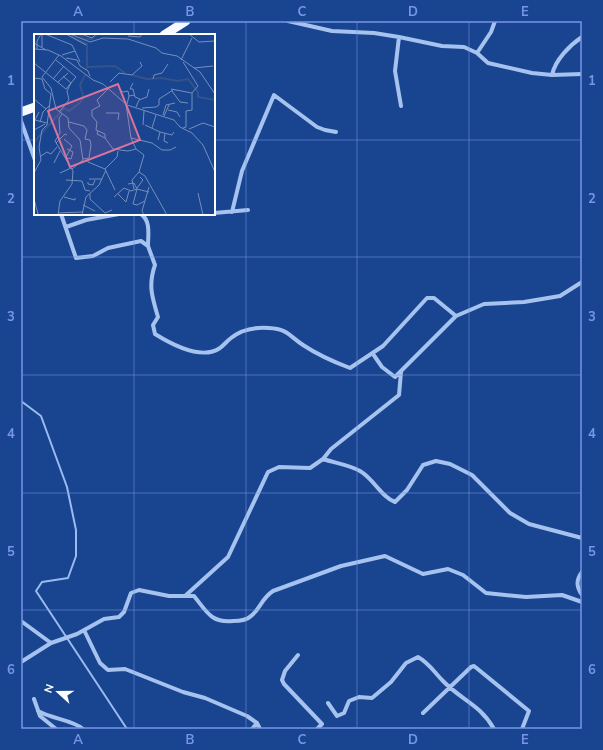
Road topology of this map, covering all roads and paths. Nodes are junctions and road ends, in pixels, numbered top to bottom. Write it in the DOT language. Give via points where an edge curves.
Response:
graph roads {
  1 [pos="186,21"];
  2 [pos="288,21"];
  3 [pos="494,21"];
  4 [pos="166,34"];
  5 [pos="399,36"];
  6 [pos="582,37"];
  7 [pos="477,53"];
  8 [pos="582,74"];
  9 [pos="552,75"];
  10 [pos="401,106"];
  11 [pos="34,107"];
  12 [pos="21,112"];
  13 [pos="21,121"];
  14 [pos="336,132"];
  15 [pos="34,157"];
  16 [pos="248,210"];
  17 [pos="232,212"];
  18 [pos="215,213"];
  19 [pos="60,215"];
  20 [pos="113,215"];
  21 [pos="143,215"];
  22 [pos="66,227"];
  23 [pos="148,246"];
  24 [pos="582,282"];
  25 [pos="456,316"];
  26 [pos="373,354"];
  27 [pos="402,372"];
  28 [pos="323,459"];
  29 [pos="582,538"];
  30 [pos="582,572"];
  31 [pos="582,595"];
  32 [pos="185,596"];
  33 [pos="582,602"];
  34 [pos="21,621"];
  35 [pos="84,630"];
  36 [pos="51,642"];
  37 [pos="298,655"];
  38 [pos="21,662"];
  39 [pos="449,686"];
  40 [pos="34,699"];
  41 [pos="328,703"];
  42 [pos="38,711"];
  43 [pos="423,713"];
  44 [pos="257,723"];
  45 [pos="56,729"];
  46 [pos="83,729"];
  47 [pos="252,729"];
  48 [pos="260,729"];
  49 [pos="318,729"];
  50 [pos="494,729"];
  51 [pos="522,729"];
  1 -- 4 [label="highway"];
  2 -- 5 [label="street" via="332,31"];
  3 -- 7 [label="street" via="491,32"];
  5 -- 7 [label="street" via="442,46 464,47"];
  5 -- 10 [label="street" via="395,71"];
  6 -- 9 [label="street" via="553,68"];
  7 -- 9 [label="street" via="497,66"];
  8 -- 9 [label="street"];
  11 -- 12 [label="highway"];
  13 -- 15 [label="street"];
  14 -- 17 [label="street" via="316,127 274,95 242,171"];
  16 -- 17 [label="street"];
  17 -- 18 [label="street"];
  19 -- 22 [label="street"];
  20 -- 22 [label="street"];
  21 -- 23 [label="street" via="149,226"];
  22 -- 23 [label="street" via="76,258 93,256 108,248 141,241"];
  23 -- 26 [label="street" via="155,266 151,278 151,296 158,317 153,325 155,334 190,352 206,353 219,349 232,337 249,329 269,328 286,331 303,345 350,368"];
  24 -- 25 [label="street" via="560,296 524,302 484,304"];
  25 -- 26 [label="street" via="434,298 427,298 407,322"];
  25 -- 27 [label="street"];
  26 -- 27 [label="street" via="382,367 395,378"];
  27 -- 28 [label="street" via="399,395 331,449"];
  28 -- 29 [label="street" via="360,471 377,484 387,499 395,502 407,490 423,465 436,460 450,464 472,475 510,513 529,524"];
  28 -- 32 [label="street" via="310,468 279,467 268,472 228,557"];
  30 -- 31 [label="street" via="577,584"];
  32 -- 33 [label="street" via="194,596 214,620 238,621 250,618 264,597 273,591 341,566 385,556 423,574 448,569 463,574 486,593 526,597 562,595"];
  32 -- 35 [label="street" via="169,596 139,590 131,593 124,612 119,617 104,619"];
  34 -- 36 [label="street"];
  35 -- 36 [label="street"];
  35 -- 44 [label="street" via="100,663 108,670 125,670 204,698 247,716"];
  36 -- 38 [label="street"];
  37 -- 49 [label="street" via="285,671 282,680 322,724"];
  39 -- 41 [label="street" via="426,661 418,657 406,663 391,682 372,698 359,697 349,701 344,713 337,716"];
  39 -- 43 [label="street"];
  39 -- 50 [label="street" via="478,707"];
  39 -- 51 [label="street" via="471,667 477,668 529,712"];
  40 -- 42 [label="street"];
  42 -- 45 [label="street" via="43,719"];
  42 -- 46 [label="street"];
  44 -- 47 [label="street"];
  44 -- 48 [label="street"];
}
